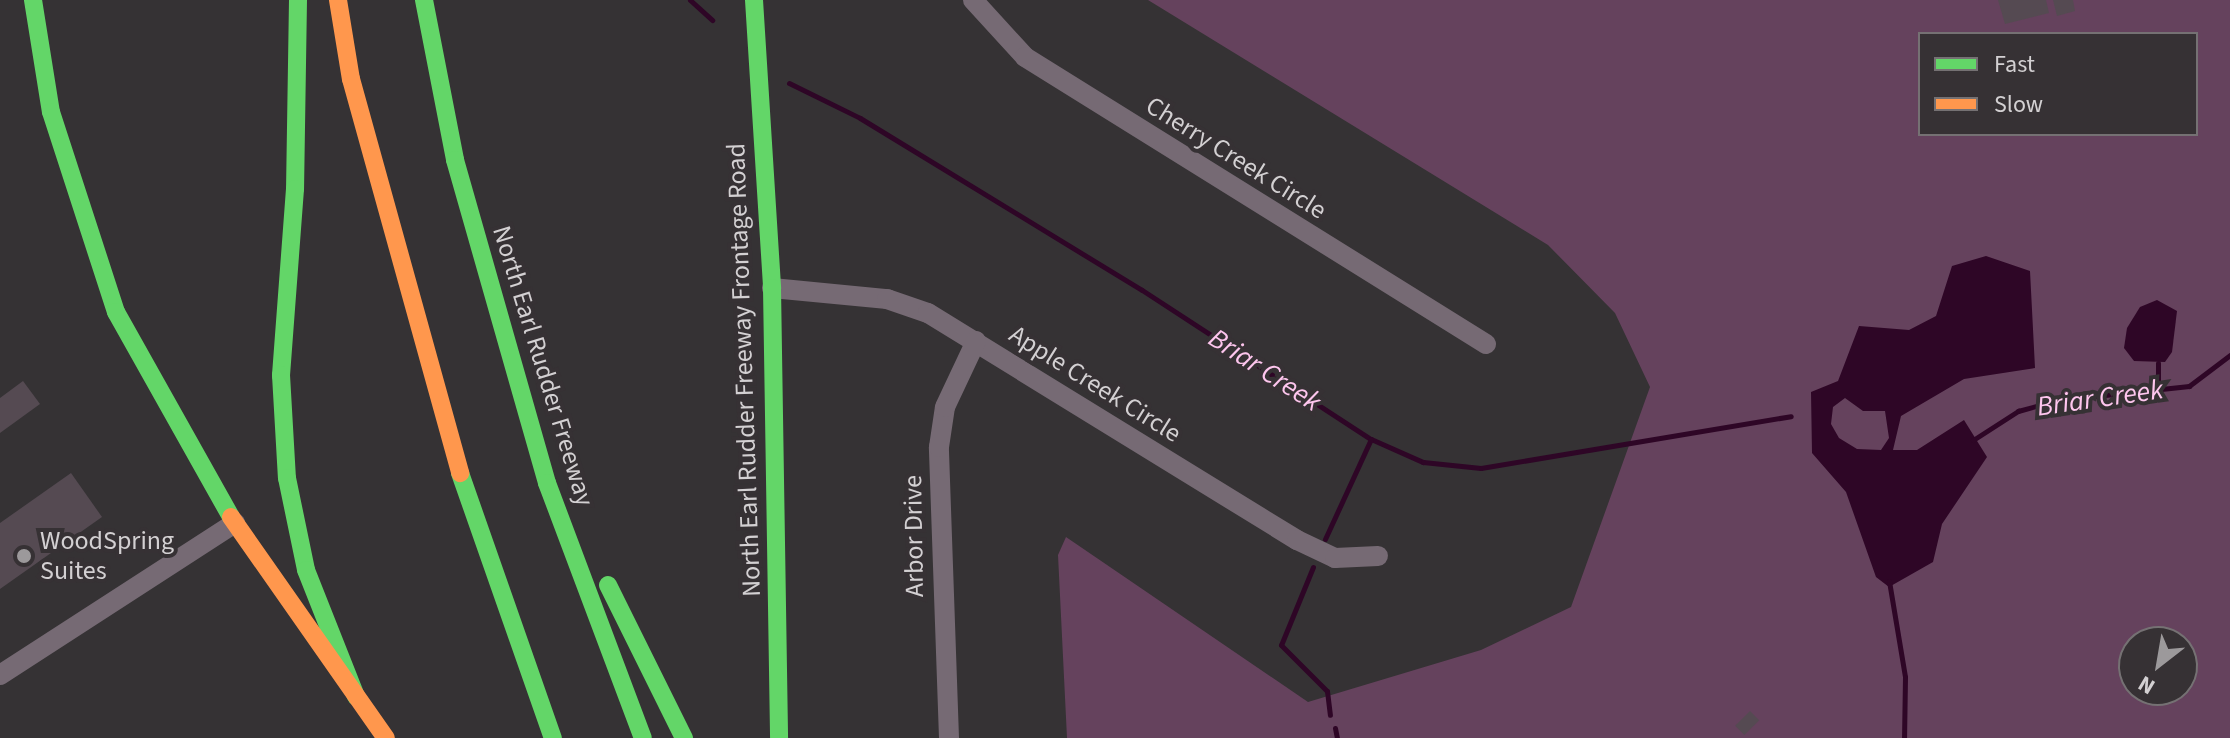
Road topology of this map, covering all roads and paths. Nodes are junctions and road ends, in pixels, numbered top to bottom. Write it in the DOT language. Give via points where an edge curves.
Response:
graph roads {
  1 [pos="33,0"];
  2 [pos="298,0"];
  3 [pos="338,0"];
  4 [pos="424,0"];
  5 [pos="754,0"];
  6 [pos="973,0"];
  7 [pos="772,288"];
  8 [pos="504,331"];
  9 [pos="976,341"];
  10 [pos="1486,344"];
  11 [pos="235,523"];
  12 [pos="1378,556"];
  13 [pos="0,675"];
  14 [pos="356,696"];
  15 [pos="386,738"];
  16 [pos="553,738"];
  17 [pos="643,738"];
  18 [pos="684,738"];
  19 [pos="779,738"];
  20 [pos="949,738"];
  1 -- 11 [label="main road" via="51,112 116,312"];
  2 -- 14 [label="main road" via="295,189 281,375 287,478 306,570"];
  3 -- 16 [label="main road" via="351,79 437,406"];
  4 -- 8 [label="main road, North Earl Rudder Freeway" via="455,160"];
  5 -- 7 [label="main road, North Earl Rudder Freeway Frontage Road"];
  6 -- 10 [label="street, Cherry Creek Circle" via="1025,57"];
  7 -- 9 [label="street, Apple Creek Circle" via="887,299"];
  7 -- 19 [label="main road, North Earl Rudder Freeway Frontage Road"];
  8 -- 17 [label="main road, North Earl Rudder Freeway" via="547,483"];
  8 -- 18 [label="main road" via="595,559"];
  9 -- 12 [label="street, Apple Creek Circle" via="1297,540 1335,558"];
  9 -- 20 [label="street, Arbor Drive" via="945,407 939,447"];
  11 -- 13 [label="street"];
  11 -- 14 [label="main road"];
  14 -- 15 [label="main road"];
}
